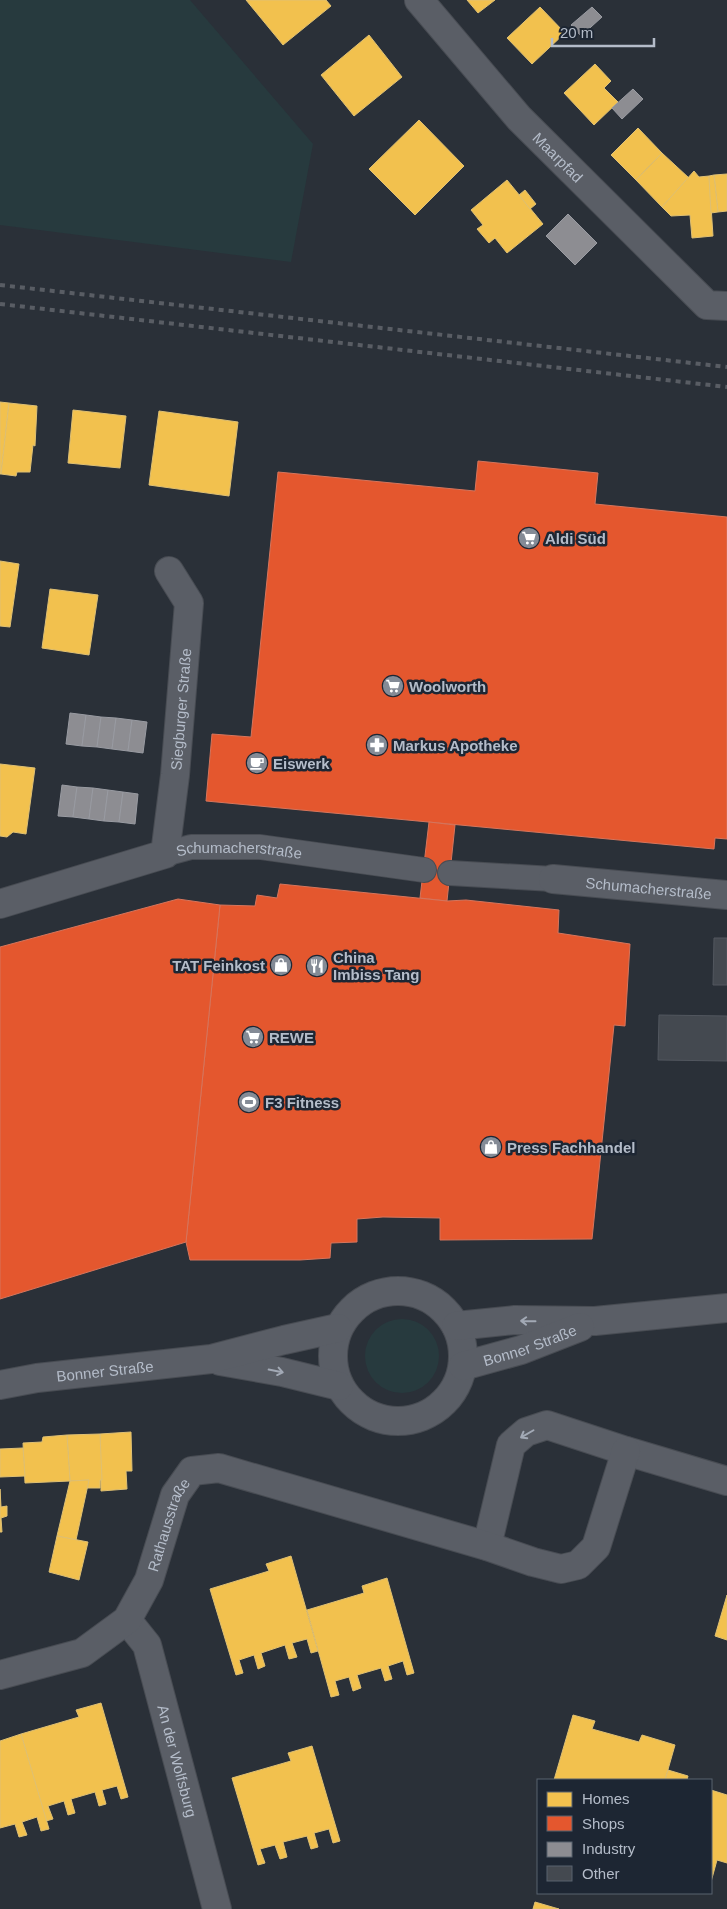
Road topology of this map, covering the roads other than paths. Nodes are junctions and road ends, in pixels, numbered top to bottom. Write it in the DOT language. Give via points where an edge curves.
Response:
graph roads {
  1 [pos="419,0"];
  2 [pos="717,306"];
  3 [pos="169,571"];
  4 [pos="166,854"];
  5 [pos="424,870"];
  6 [pos="450,873"];
  7 [pos="553,879"];
  8 [pos="727,896"];
  9 [pos="0,904"];
  10 [pos="727,1308"];
  11 [pos="594,1321"];
  12 [pos="456,1326"];
  13 [pos="338,1328"];
  14 [pos="211,1359"];
  15 [pos="463,1366"];
  16 [pos="0,1385"];
  17 [pos="339,1386"];
  18 [pos="626,1451"];
  19 [pos="727,1481"];
  20 [pos="487,1546"];
  21 [pos="127,1620"];
  22 [pos="0,1675"];
  23 [pos="217,1909"];
  1 -- 2 [label="street, Maarpfad" via="519,118"];
  3 -- 4 [label="street, Siegburger Straße" via="189,603"];
  4 -- 5 [label="street, Schumacherstraße" via="191,847 260,847"];
  4 -- 9 [label="street, Schumacherstraße"];
  6 -- 7 [label="street, Schumacherstraße"];
  7 -- 8 [label="street, Schumacherstraße"];
  10 -- 11 [label="street, Bonner Straße"];
  11 -- 12 [label="street, Bonner Straße, one-way" via="515,1320"];
  11 -- 15 [label="street, Bonner Straße" via="520,1350"];
  12 -- 13 [label="street" via="436,1302 422,1294 397,1290 372,1295 352,1308"];
  12 -- 15 [label="street" via="463,1345"];
  13 -- 14 [label="street, Bonner Straße"];
  13 -- 17 [label="street" via="332,1347 332,1367"];
  14 -- 16 [label="street, Bonner Straße"];
  14 -- 17 [label="street, Bonner Straße, one-way"];
  15 -- 17 [label="street" via="453,1392 434,1411 408,1421 380,1420 364,1412"];
  18 -- 19 [label="street"];
  18 -- 20 [label="street, Rathausstraße" via="596,1547 578,1565 561,1569"];
  18 -- 20 [label="street, one-way" via="547,1425 526,1432 511,1445"];
  20 -- 21 [label="street, Rathausstraße" via="219,1468 192,1471 175,1494 149,1580"];
  21 -- 22 [label="street, Rathausstraße" via="82,1653"];
  21 -- 23 [label="street, An der Wolfsburg" via="147,1644"];
}
